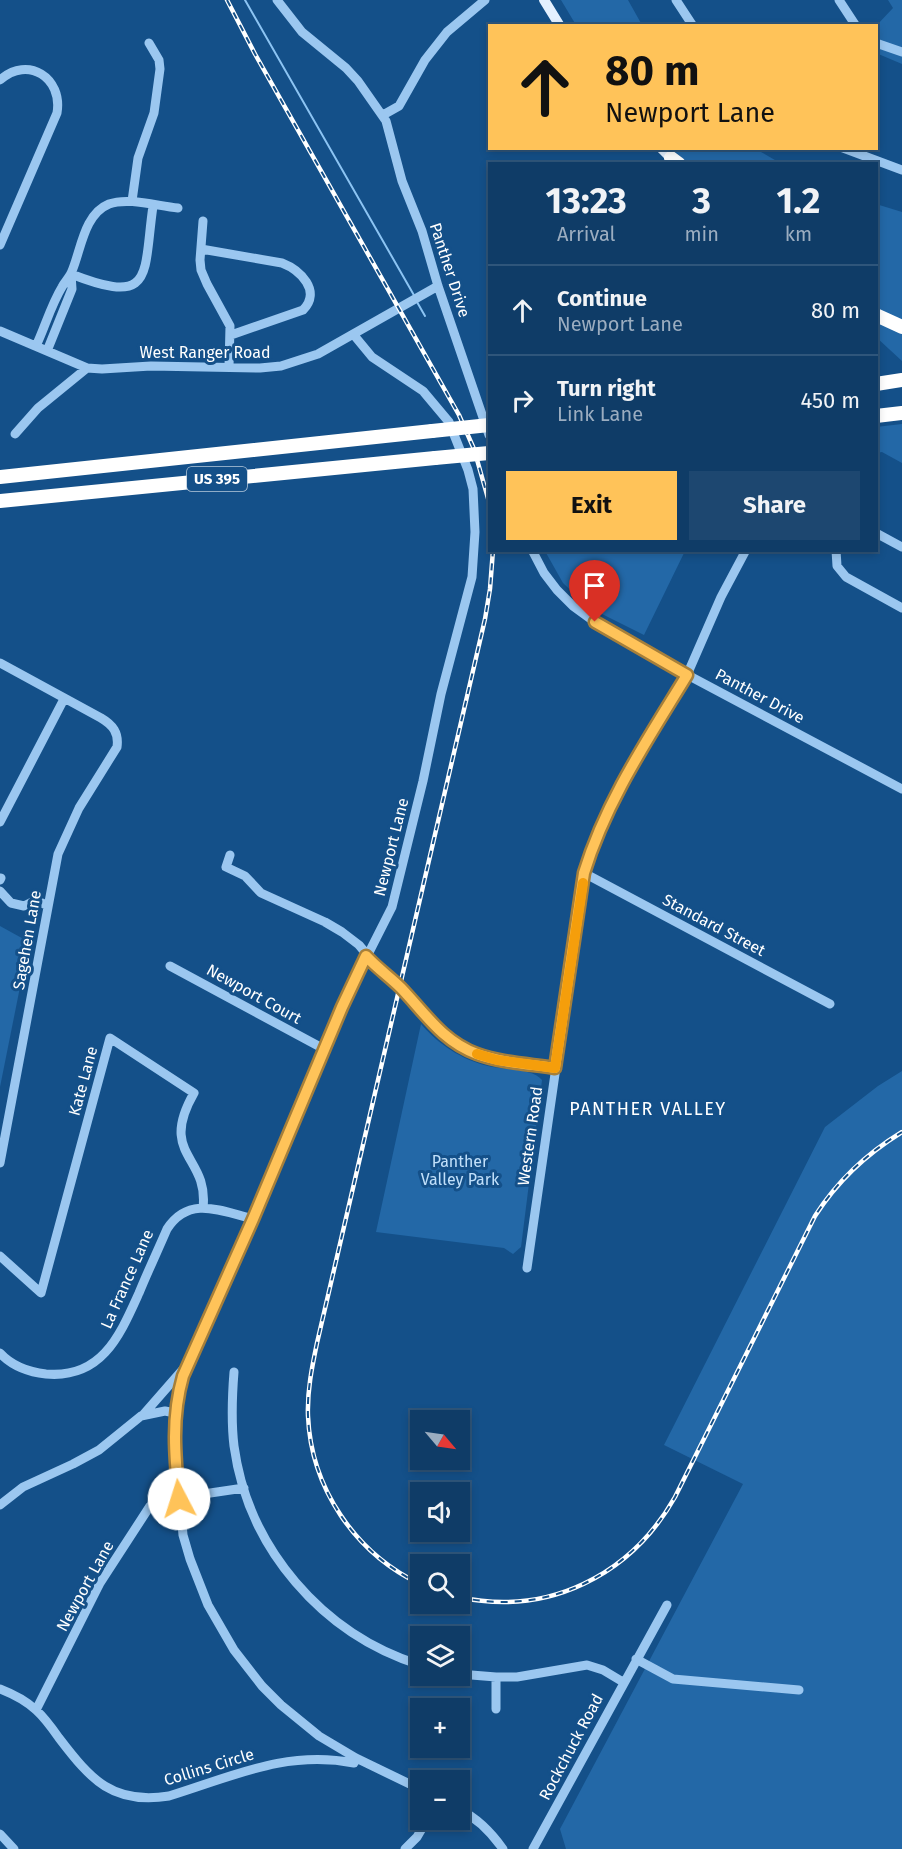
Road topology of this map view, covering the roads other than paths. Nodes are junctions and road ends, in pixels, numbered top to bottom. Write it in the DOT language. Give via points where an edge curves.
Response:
graph roads {
  1 [pos="277,0"];
  2 [pos="485,0"];
  3 [pos="544,0"];
  4 [pos="676,0"];
  5 [pos="839,0"];
  6 [pos="559,24"];
  7 [pos="692,24"];
  8 [pos="855,24"];
  9 [pos="149,43"];
  10 [pos="878,44"];
  11 [pos="902,52"];
  12 [pos="0,80"];
  13 [pos="383,115"];
  14 [pos="848,150"];
  15 [pos="902,170"];
  16 [pos="132,201"];
  17 [pos="153,206"];
  18 [pos="178,208"];
  19 [pos="203,221"];
  20 [pos="0,244"];
  21 [pos="201,249"];
  22 [pos="71,274"];
  23 [pos="438,286"];
  24 [pos="878,316"];
  25 [pos="902,327"];
  26 [pos="0,331"];
  27 [pos="353,334"];
  28 [pos="231,335"];
  29 [pos="36,346"];
  30 [pos="47,351"];
  31 [pos="229,367"];
  32 [pos="87,368"];
  33 [pos="902,380"];
  34 [pos="878,384"];
  35 [pos="902,413"];
  36 [pos="880,415"];
  37 [pos="488,425"];
  38 [pos="488,432"];
  39 [pos="15,434"];
  40 [pos="488,453"];
  41 [pos="0,477"];
  42 [pos="0,501"];
  43 [pos="878,534"];
  44 [pos="902,547"];
  45 [pos="533,552"];
  46 [pos="745,552"];
  47 [pos="836,552"];
  48 [pos="902,608"];
  49 [pos="0,663"];
  50 [pos="687,675"];
  51 [pos="64,699"];
  52 [pos="902,789"];
  53 [pos="0,822"];
  54 [pos="230,855"];
  55 [pos="584,873"];
  56 [pos="0,891"];
  57 [pos="48,906"];
  58 [pos="366,956"];
  59 [pos="170,966"];
  60 [pos="830,1004"];
  61 [pos="324,1049"];
  62 [pos="555,1068"];
  63 [pos="0,1163"];
  64 [pos="203,1208"];
  65 [pos="253,1219"];
  66 [pos="0,1256"];
  67 [pos="527,1268"];
  68 [pos="0,1353"];
  69 [pos="187,1365"];
  70 [pos="234,1372"];
  71 [pos="175,1413"];
  72 [pos="141,1416"];
  73 [pos="244,1488"];
  74 [pos="179,1499"];
  75 [pos="0,1505"];
  76 [pos="667,1605"];
  77 [pos="636,1659"];
  78 [pos="410,1661"];
  79 [pos="470,1675"];
  80 [pos="496,1677"];
  81 [pos="623,1682"];
  82 [pos="0,1689"];
  83 [pos="799,1690"];
  84 [pos="496,1709"];
  85 [pos="36,1710"];
  86 [pos="356,1758"];
  87 [pos="410,1784"];
  88 [pos="470,1815"];
  89 [pos="421,1830"];
  90 [pos="0,1834"];
  91 [pos="14,1849"];
  92 [pos="405,1849"];
  93 [pos="503,1849"];
  94 [pos="533,1849"];
  1 -- 13 [label="street, Panther Drive" via="290,20 358,81"];
  2 -- 13 [label="street" via="447,32 425,60 399,106"];
  3 -- 6 [label="main road"];
  4 -- 7 [label="street"];
  5 -- 8 [label="street"];
  9 -- 16 [label="street" via="159,60 159,69 154,113 138,158"];
  10 -- 11 [label="street"];
  12 -- 20 [label="street" via="23,69 41,74 58,99 57,113"];
  13 -- 23 [label="street, Panther Drive"];
  14 -- 15 [label="street"];
  16 -- 17 [label="street"];
  16 -- 22 [label="street" via="107,205 96,213"];
  17 -- 18 [label="street"];
  17 -- 22 [label="street" via="144,274 135,285 126,288 100,284"];
  19 -- 21 [label="street"];
  21 -- 28 [label="street" via="201,270"];
  21 -- 28 [label="street" via="282,263 308,282 310,294 303,310"];
  22 -- 29 [label="street"];
  22 -- 30 [label="street" via="72,289"];
  23 -- 27 [label="street, West Ranger Road"];
  23 -- 38 [label="street, Panther Drive"];
  24 -- 25 [label="highway"];
  26 -- 29 [label="street"];
  27 -- 31 [label="street, West Ranger Road" via="297,362 260,368"];
  27 -- 58 [label="street, Newport Lane" via="372,357 423,391 445,415 468,470 475,513 472,577 408,844 392,907"];
  28 -- 31 [label="street"];
  29 -- 30 [label="street"];
  30 -- 32 [label="street"];
  31 -- 32 [label="street, West Ranger Road"];
  32 -- 39 [label="street" via="38,408"];
  33 -- 34 [label="highway"];
  35 -- 36 [label="highway"];
  37 -- 41 [label="highway, US 395, bridge"];
  40 -- 42 [label="highway, US 395, bridge"];
  43 -- 44 [label="street"];
  45 -- 50 [label="street, Panther Drive" via="550,582 578,610"];
  46 -- 50 [label="street, Western Road"];
  47 -- 48 [label="street" via="837,566 846,577"];
  49 -- 51 [label="street"];
  50 -- 52 [label="street, Panther Drive"];
  50 -- 55 [label="street, Western Road" via="630,767 591,849"];
  51 -- 53 [label="street"];
  51 -- 57 [label="street, Sagehen Lane" via="106,721 118,736 117,747 63,840"];
  54 -- 58 [label="street" via="226,867 246,876 261,893 325,921 359,945"];
  55 -- 60 [label="street, Standard Street"];
  55 -- 62 [label="street, Western Road"];
  56 -- 57 [label="street" via="11,903 24,906 36,900"];
  57 -- 63 [label="street, Sagehen Lane"];
  58 -- 61 [label="street, Newport Lane"];
  58 -- 62 [label="street" via="400,987 432,1025 461,1047 497,1060"];
  59 -- 61 [label="street, Newport Court"];
  61 -- 65 [label="street, Newport Lane"];
  62 -- 67 [label="street, Western Road"];
  64 -- 65 [label="street"];
  64 -- 66 [label="street, Kate Lane" via="201,1179 181,1139 182,1118 194,1093 110,1038 41,1293"];
  64 -- 68 [label="street, La France Lane" via="184,1212 171,1222 119,1336 95,1361 74,1371 51,1374 26,1370"];
  65 -- 69 [label="street, Newport Lane"];
  69 -- 71 [label="street, Newport Lane"];
  69 -- 72 [label="street"];
  70 -- 73 [label="street" via="232,1425"];
  71 -- 72 [label="street"];
  71 -- 74 [label="street, Newport Lane"];
  72 -- 75 [label="street" via="99,1450 23,1487"];
  73 -- 74 [label="street, Newport Lane"];
  73 -- 78 [label="street" via="271,1549 311,1600 346,1629"];
  74 -- 85 [label="street, Newport Lane" via="156,1503 146,1512 100,1583"];
  74 -- 86 [label="street, Newport Lane" via="183,1535 195,1575 234,1650 281,1705"];
  76 -- 77 [label="street, Rockchuck Road"];
  77 -- 81 [label="street, Rockchuck Road"];
  77 -- 83 [label="street" via="673,1679"];
  79 -- 80 [label="street"];
  80 -- 81 [label="street" via="587,1665"];
  80 -- 84 [label="street"];
  81 -- 94 [label="street, Rockchuck Road"];
  82 -- 85 [label="street, Collins Circle"];
  85 -- 86 [label="street, Collins Circle" via="85,1772 106,1787 132,1797 170,1796 283,1761 318,1758 354,1763"];
  86 -- 87 [label="street, Newport Lane"];
  88 -- 93 [label="street"];
  89 -- 92 [label="street"];
  90 -- 91 [label="street"];
}
